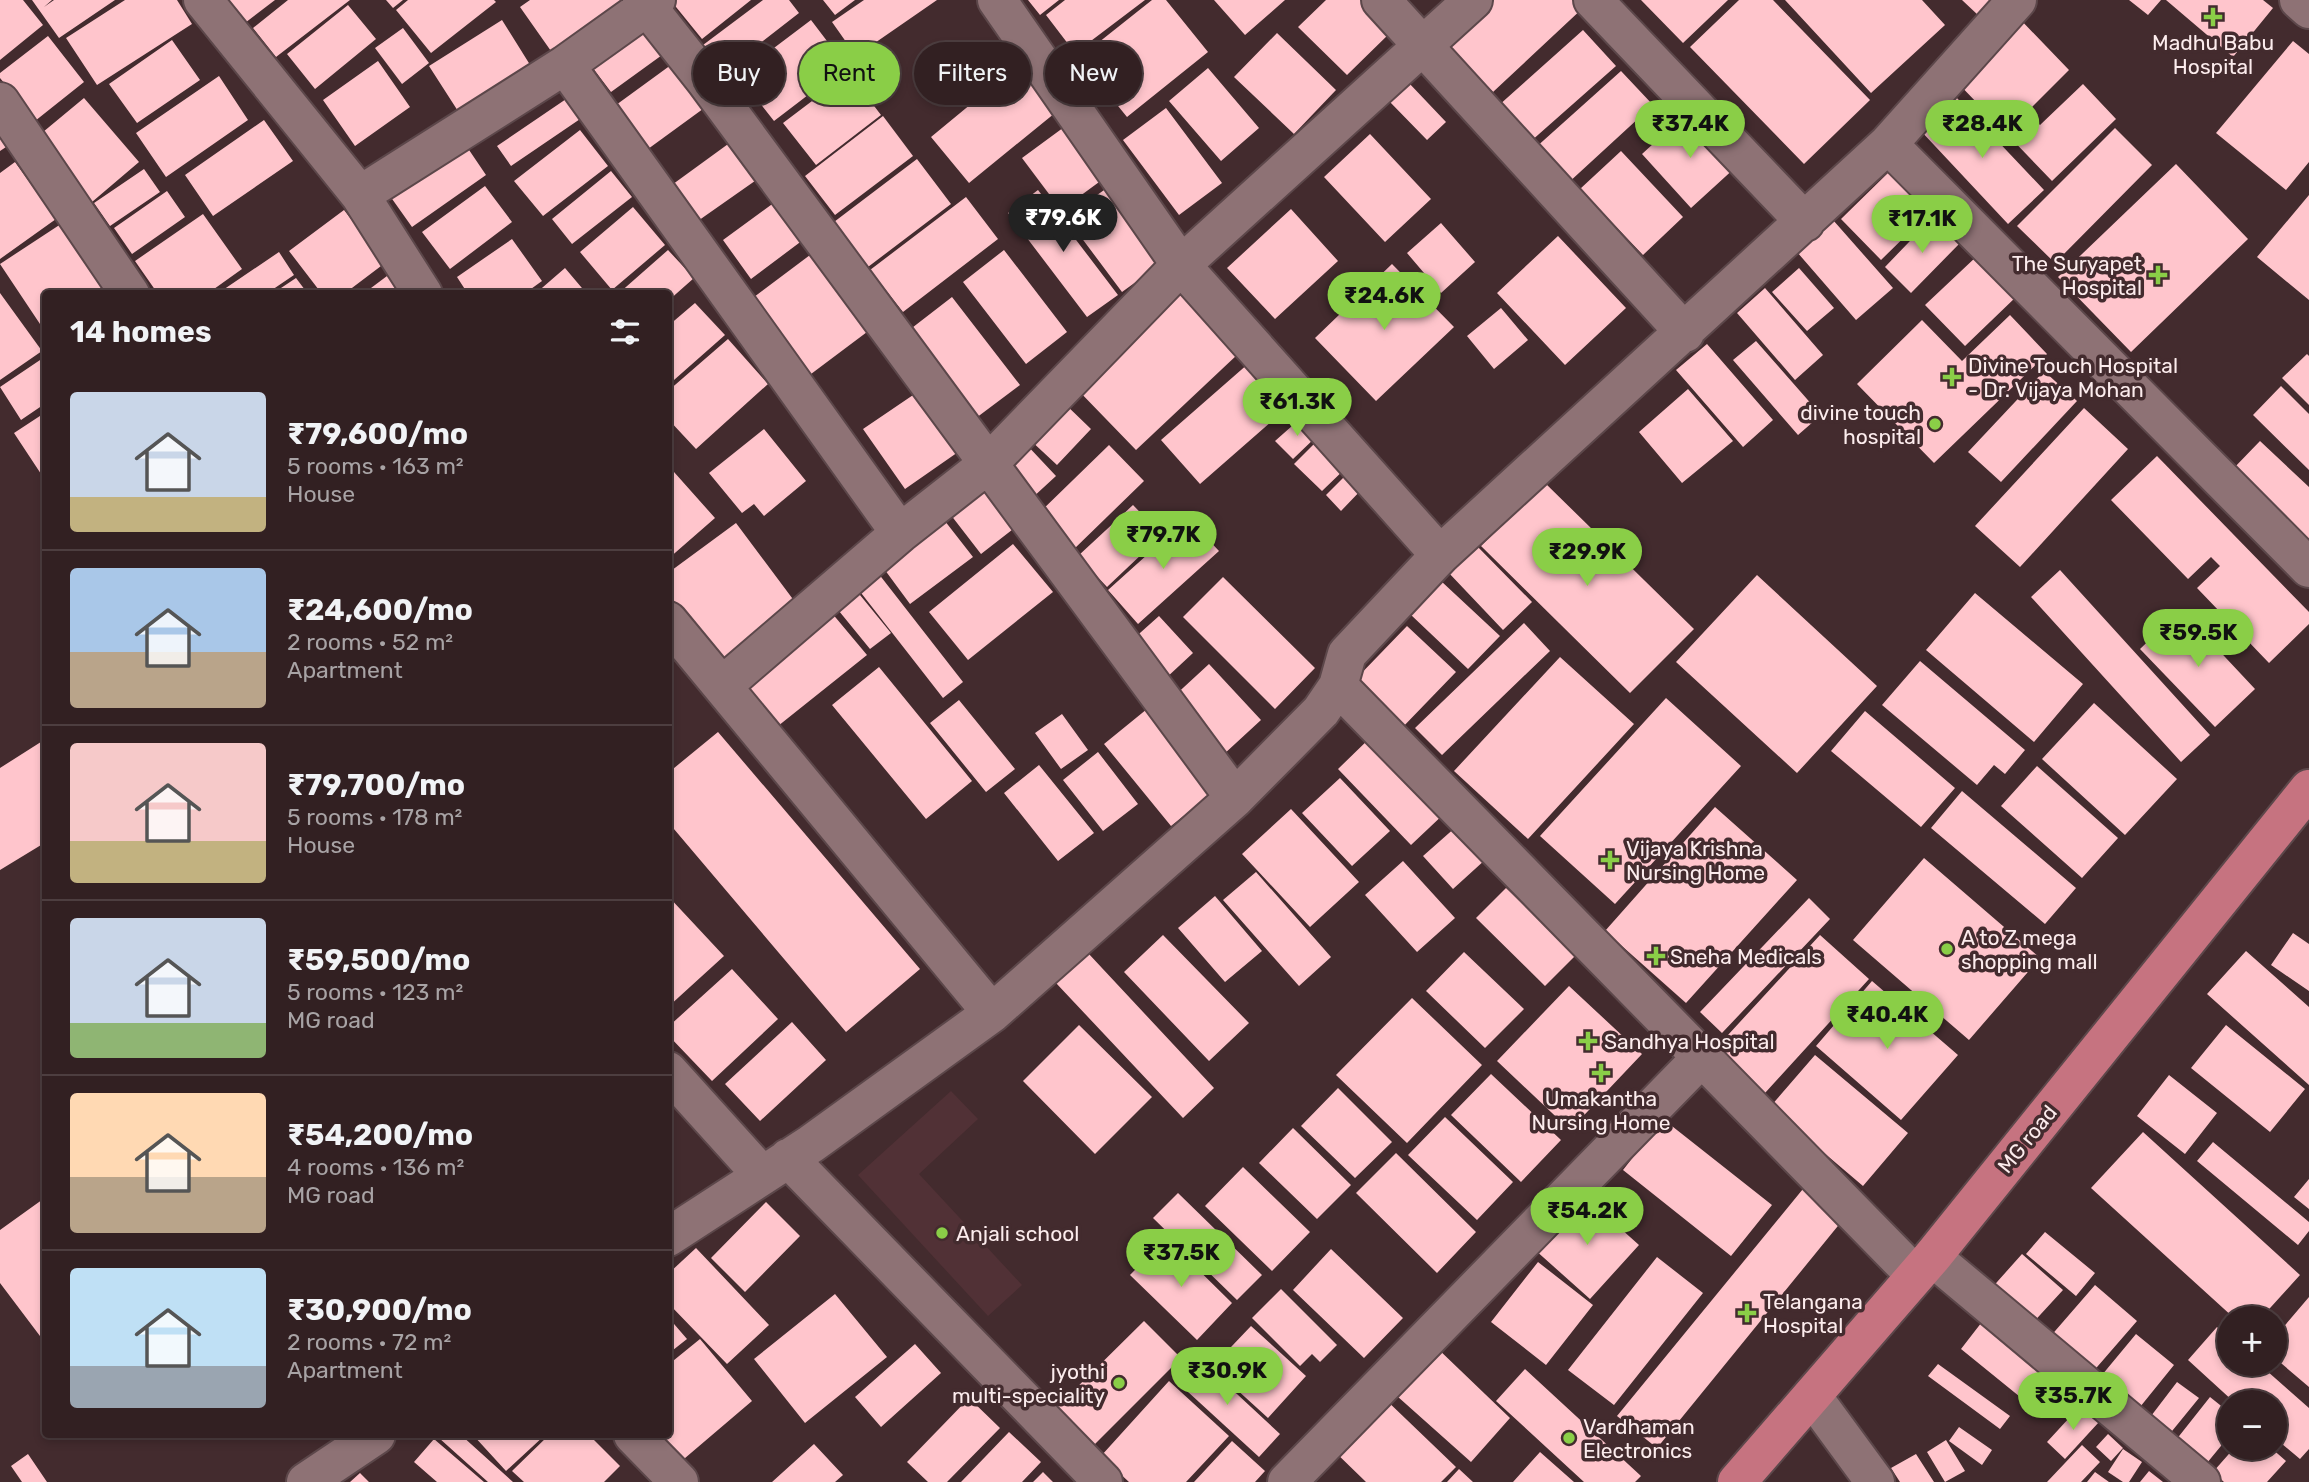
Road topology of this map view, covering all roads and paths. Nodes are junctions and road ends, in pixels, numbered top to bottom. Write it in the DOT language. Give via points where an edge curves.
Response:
graph roads {
  1 [pos="202,0"];
  2 [pos="997,0"];
  3 [pos="1381,0"];
  4 [pos="1473,0"];
  5 [pos="1594,0"];
  6 [pos="2017,0"];
  7 [pos="2299,0"];
  8 [pos="648,2"];
  9 [pos="2309,9"];
  10 [pos="1423,45"];
  11 [pos="565,65"];
  12 [pos="0,102"];
  13 [pos="1888,144"];
  14 [pos="13,150"];
  15 [pos="359,195"];
  16 [pos="1805,222"];
  17 [pos="1181,265"];
  18 [pos="127,290"];
  19 [pos="420,290"];
  20 [pos="1685,333"];
  21 [pos="988,464"];
  22 [pos="900,533"];
  23 [pos="1440,555"];
  24 [pos="2309,568"];
  25 [pos="672,626"];
  26 [pos="722,686"];
  27 [pos="1338,686"];
  28 [pos="2309,789"];
  29 [pos="1235,798"];
  30 [pos="992,1013"];
  31 [pos="1702,1057"];
  32 [pos="672,1076"];
  33 [pos="774,1166"];
  34 [pos="672,1234"];
  35 [pos="1924,1266"];
  36 [pos="1812,1396"];
  37 [pos="372,1438"];
  38 [pos="637,1438"];
  39 [pos="306,1482"];
  40 [pos="679,1482"];
  41 [pos="1103,1482"];
  42 [pos="1287,1482"];
  43 [pos="1737,1482"];
  44 [pos="1875,1482"];
  45 [pos="2201,1482"];
  1 -- 15 [label="street"];
  2 -- 17 [label="street"];
  3 -- 10 [label="street"];
  4 -- 10 [label="street"];
  5 -- 16 [label="street"];
  6 -- 13 [label="street"];
  7 -- 9 [label="street"];
  8 -- 11 [label="street"];
  8 -- 21 [label="street"];
  10 -- 17 [label="street"];
  10 -- 20 [label="street"];
  11 -- 15 [label="street"];
  11 -- 22 [label="street"];
  12 -- 14 [label="street"];
  13 -- 16 [label="street"];
  13 -- 24 [label="street"];
  14 -- 18 [label="street"];
  15 -- 19 [label="street"];
  16 -- 20 [label="street"];
  17 -- 21 [label="street"];
  17 -- 23 [label="street"];
  20 -- 23 [label="street"];
  21 -- 22 [label="street"];
  21 -- 29 [label="street"];
  22 -- 26 [label="street"];
  23 -- 27 [label="street" via="1348,654"];
  25 -- 26 [label="street"];
  26 -- 30 [label="street"];
  27 -- 29 [label="street" via="1321,711"];
  27 -- 31 [label="street"];
  28 -- 35 [label="main road, MG road"];
  29 -- 30 [label="street"];
  30 -- 33 [label="street"];
  31 -- 35 [label="street"];
  31 -- 42 [label="street"];
  32 -- 33 [label="street"];
  33 -- 34 [label="street"];
  33 -- 41 [label="street"];
  35 -- 36 [label="main road, MG road"];
  35 -- 45 [label="street"];
  36 -- 43 [label="main road, MG road"];
  36 -- 44 [label="street"];
  37 -- 39 [label="street"];
  38 -- 40 [label="street"];
}
